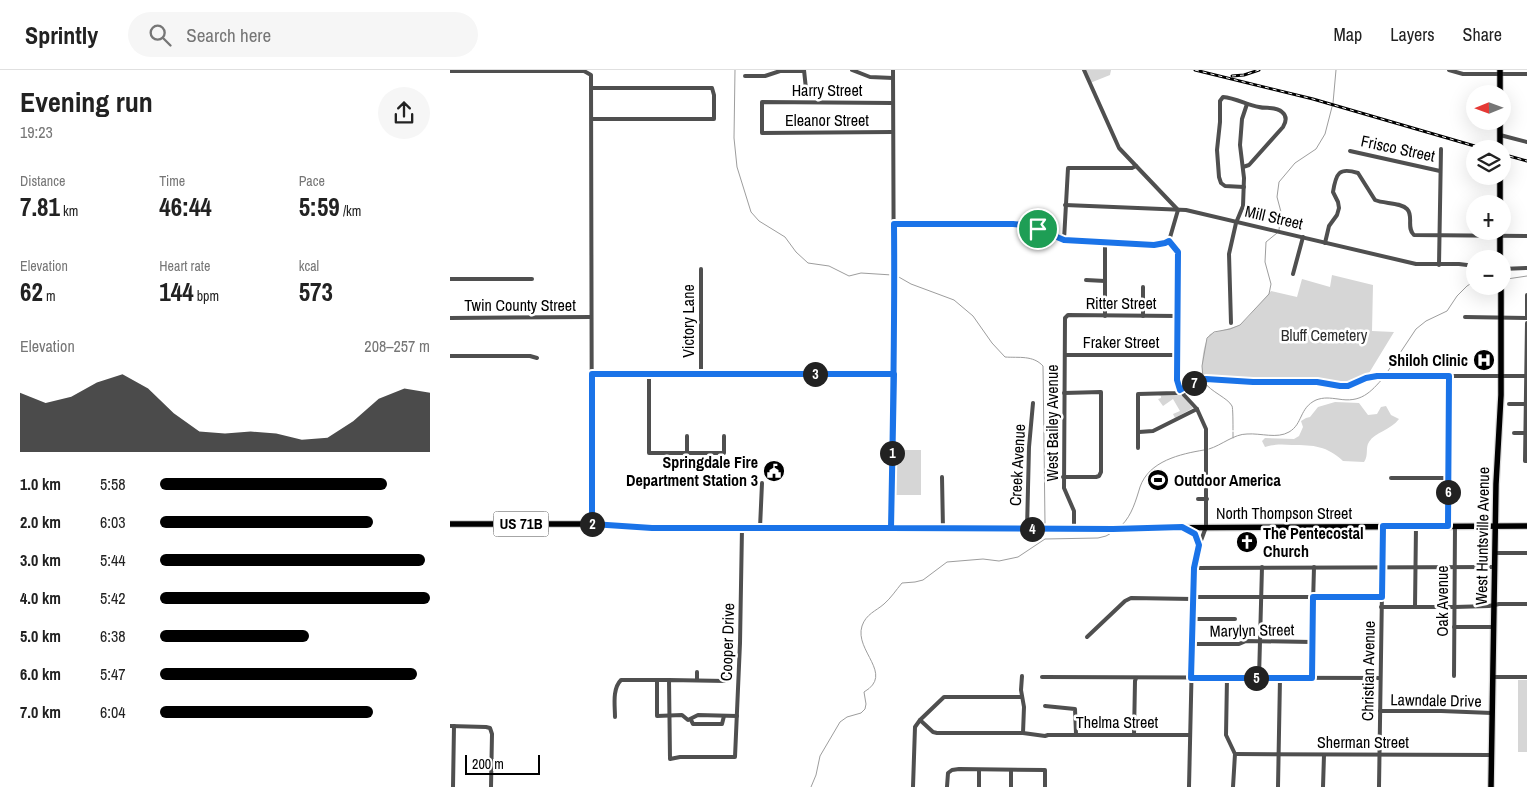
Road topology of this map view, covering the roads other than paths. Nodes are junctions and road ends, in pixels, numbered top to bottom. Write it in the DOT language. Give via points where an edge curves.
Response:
graph roads {
  1 [pos="495,70"];
  2 [pos="522,70"];
  3 [pos="804,70"];
  4 [pos="852,70"];
  5 [pos="893,70"];
  6 [pos="1084,70"];
  7 [pos="1449,70"];
  8 [pos="450,71"];
  9 [pos="549,71"];
  10 [pos="774,72"];
  11 [pos="1500,72"];
  12 [pos="1527,74"];
  13 [pos="745,76"];
  14 [pos="893,78"];
  15 [pos="1500,85"];
  16 [pos="592,88"];
  17 [pos="806,89"];
  18 [pos="893,103"];
  19 [pos="1247,104"];
  20 [pos="592,119"];
  21 [pos="1500,130"];
  22 [pos="893,132"];
  23 [pos="762,133"];
  24 [pos="1500,135"];
  25 [pos="1500,140"];
  26 [pos="1527,142"];
  27 [pos="1440,149"];
  28 [pos="1350,151"];
  29 [pos="1136,166"];
  30 [pos="1243,167"];
  31 [pos="1440,171"];
  32 [pos="1244,187"];
  33 [pos="1065,205"];
  34 [pos="1178,210"];
  35 [pos="1237,221"];
  36 [pos="894,224"];
  37 [pos="1466,235"];
  38 [pos="1511,235"];
  39 [pos="1439,236"];
  40 [pos="1527,236"];
  41 [pos="1303,237"];
  42 [pos="1064,240"];
  43 [pos="1169,241"];
  44 [pos="1325,242"];
  45 [pos="1105,243"];
  46 [pos="1440,265"];
  47 [pos="1466,265"];
  48 [pos="1527,268"];
  49 [pos="701,269"];
  50 [pos="1511,269"];
  51 [pos="1293,274"];
  52 [pos="450,279"];
  53 [pos="532,279"];
  54 [pos="1086,280"];
  55 [pos="1105,281"];
  56 [pos="1143,287"];
  57 [pos="1500,295"];
  58 [pos="1526,295"];
  59 [pos="1066,316"];
  60 [pos="1105,316"];
  61 [pos="1143,316"];
  62 [pos="1177,316"];
  63 [pos="591,317"];
  64 [pos="1527,317"];
  65 [pos="450,318"];
  66 [pos="1465,318"];
  67 [pos="1500,318"];
  68 [pos="1231,323"];
  69 [pos="1527,323"];
  70 [pos="1065,354"];
  71 [pos="1177,355"];
  72 [pos="450,356"];
  73 [pos="537,358"];
  74 [pos="649,373"];
  75 [pos="592,374"];
  76 [pos="701,374"];
  77 [pos="894,374"];
  78 [pos="1449,376"];
  79 [pos="1501,376"];
  80 [pos="1527,376"];
  81 [pos="1180,390"];
  82 [pos="1064,392"];
  83 [pos="1033,403"];
  84 [pos="1509,404"];
  85 [pos="1526,404"];
  86 [pos="1197,409"];
  87 [pos="1138,432"];
  88 [pos="1514,433"];
  89 [pos="1526,433"];
  90 [pos="687,436"];
  91 [pos="724,436"];
  92 [pos="1138,448"];
  93 [pos="687,453"];
  94 [pos="1526,461"];
  95 [pos="942,477"];
  96 [pos="1063,477"];
  97 [pos="1391,478"];
  98 [pos="1448,478"];
  99 [pos="762,483"];
  100 [pos="1198,499"];
  101 [pos="1207,499"];
  102 [pos="450,524"];
  103 [pos="592,524"];
  104 [pos="1383,526"];
  105 [pos="1416,526"];
  106 [pos="1448,526"];
  107 [pos="1455,526"];
  108 [pos="1495,526"];
  109 [pos="1527,526"];
  110 [pos="1182,527"];
  111 [pos="1206,527"];
  112 [pos="742,528"];
  113 [pos="760,528"];
  114 [pos="891,528"];
  115 [pos="943,529"];
  116 [pos="1027,529"];
  117 [pos="1074,529"];
  118 [pos="1199,545"];
  119 [pos="1495,553"];
  120 [pos="1527,553"];
  121 [pos="1262,567"];
  122 [pos="1314,567"];
  123 [pos="1382,567"];
  124 [pos="1416,567"];
  125 [pos="1494,567"];
  126 [pos="1194,568"];
  127 [pos="1455,568"];
  128 [pos="1261,597"];
  129 [pos="1313,597"];
  130 [pos="1382,597"];
  131 [pos="1193,598"];
  132 [pos="1527,604"];
  133 [pos="1494,605"];
  134 [pos="1381,607"];
  135 [pos="1415,607"];
  136 [pos="1454,607"];
  137 [pos="1193,619"];
  138 [pos="1236,619"];
  139 [pos="1494,627"];
  140 [pos="1454,628"];
  141 [pos="1087,637"];
  142 [pos="1260,642"];
  143 [pos="1312,642"];
  144 [pos="1192,644"];
  145 [pos="697,672"];
  146 [pos="727,673"];
  147 [pos="1022,676"];
  148 [pos="1454,676"];
  149 [pos="1493,676"];
  150 [pos="1042,677"];
  151 [pos="1527,677"];
  152 [pos="1136,678"];
  153 [pos="1191,678"];
  154 [pos="1227,678"];
  155 [pos="1259,678"];
  156 [pos="1280,678"];
  157 [pos="1312,678"];
  158 [pos="1380,678"];
  159 [pos="657,680"];
  160 [pos="669,680"];
  161 [pos="697,680"];
  162 [pos="1022,697"];
  163 [pos="1045,706"];
  164 [pos="1380,711"];
  165 [pos="1492,713"];
  166 [pos="669,716"];
  167 [pos="724,716"];
  168 [pos="737,716"];
  169 [pos="615,717"];
  170 [pos="691,720"];
  171 [pos="920,720"];
  172 [pos="452,726"];
  173 [pos="1023,734"];
  174 [pos="1076,734"];
  175 [pos="1134,735"];
  176 [pos="1190,735"];
  177 [pos="1235,754"];
  178 [pos="1279,754"];
  179 [pos="1324,755"];
  180 [pos="1379,755"];
  181 [pos="1491,755"];
  182 [pos="979,770"];
  183 [pos="1011,770"];
  184 [pos="453,787"];
  185 [pos="491,787"];
  186 [pos="914,787"];
  187 [pos="947,787"];
  188 [pos="979,787"];
  189 [pos="1011,787"];
  190 [pos="1045,787"];
  191 [pos="1189,787"];
  192 [pos="1233,787"];
  193 [pos="1278,787"];
  194 [pos="1323,787"];
  195 [pos="1379,787"];
  196 [pos="1491,787"];
  1 -- 2 [label="street"];
  1 -- 8 [label="street"];
  2 -- 9 [label="street"];
  3 -- 10 [label="street"];
  3 -- 17 [label="street"];
  4 -- 14 [label="street" via="870,77"];
  5 -- 14 [label="street"];
  6 -- 29 [label="street" via="1117,145"];
  7 -- 11 [label="street" via="1463,74"];
  9 -- 16 [label="street" via="584,71 592,78"];
  10 -- 13 [label="street" via="765,76"];
  11 -- 12 [label="street"];
  11 -- 15 [label="main road"];
  14 -- 18 [label="street"];
  16 -- 20 [label="street"];
  16 -- 20 [label="street" via="712,88 714,95 714,119"];
  18 -- 22 [label="street"];
  18 -- 23 [label="street, Harry Street" via="762,102"];
  19 -- 30 [label="street" via="1241,123"];
  19 -- 30 [label="street" via="1279,110 1284,113 1285,122 1252,162"];
  19 -- 32 [label="street" via="1225,97 1220,101 1217,150 1221,183 1227,187"];
  20 -- 63 [label="street"];
  21 -- 24 [label="main road"];
  22 -- 23 [label="street, Eleanor Street"];
  22 -- 36 [label="street"];
  24 -- 25 [label="main road"];
  24 -- 26 [label="street"];
  27 -- 31 [label="street"];
  28 -- 31 [label="street, Frisco Street"];
  29 -- 33 [label="street" via="1068,168"];
  29 -- 34 [label="street"];
  30 -- 32 [label="street"];
  31 -- 39 [label="street"];
  32 -- 35 [label="street" via="1242,210"];
  33 -- 34 [label="street, Mill Street"];
  33 -- 42 [label="street"];
  34 -- 35 [label="street, Mill Street"];
  34 -- 43 [label="street"];
  35 -- 41 [label="street, Mill Street"];
  35 -- 68 [label="street" via="1229,254"];
  36 -- 42 [label="street" via="1020,224"];
  36 -- 77 [label="street"];
  37 -- 39 [label="street"];
  38 -- 40 [label="street"];
  39 -- 44 [label="street" via="1414,235 1410,231 1407,209 1375,200 1358,173 1345,170 1337,176 1333,192 1339,208"];
  39 -- 46 [label="street"];
  41 -- 44 [label="street, Mill Street"];
  41 -- 51 [label="street"];
  42 -- 45 [label="street"];
  43 -- 45 [label="street" via="1154,245"];
  43 -- 62 [label="street" via="1178,252"];
  44 -- 46 [label="street, Mill Street" via="1416,264"];
  45 -- 55 [label="street"];
  46 -- 47 [label="street, Mill Street"];
  48 -- 50 [label="street"];
  49 -- 76 [label="street, Victory Lane"];
  52 -- 53 [label="street"];
  54 -- 55 [label="street"];
  55 -- 60 [label="street"];
  56 -- 61 [label="street"];
  57 -- 67 [label="main road, West Huntsville Avenue"];
  58 -- 64 [label="street"];
  59 -- 60 [label="street, Ritter Street"];
  59 -- 70 [label="street, West Bailey Avenue"];
  60 -- 61 [label="street, Ritter Street"];
  61 -- 62 [label="street, Ritter Street"];
  62 -- 71 [label="street"];
  63 -- 65 [label="street, Twin County Street"];
  63 -- 75 [label="street"];
  64 -- 67 [label="street"];
  66 -- 67 [label="street"];
  67 -- 79 [label="main road, West Huntsville Avenue"];
  69 -- 80 [label="street"];
  70 -- 71 [label="street, Fraker Street"];
  70 -- 82 [label="street, West Bailey Avenue"];
  71 -- 81 [label="street"];
  72 -- 73 [label="street"];
  74 -- 75 [label="street"];
  74 -- 76 [label="street"];
  74 -- 93 [label="street" via="649,453"];
  75 -- 103 [label="street"];
  76 -- 77 [label="street"];
  77 -- 114 [label="street"];
  78 -- 79 [label="street"];
  78 -- 81 [label="street" via="1377,376 1348,386 1206,379"];
  78 -- 98 [label="street"];
  79 -- 80 [label="street"];
  79 -- 108 [label="main road, West Huntsville Avenue"];
  80 -- 85 [label="street"];
  81 -- 86 [label="street"];
  81 -- 87 [label="street" via="1176,393 1138,394"];
  82 -- 96 [label="street, West Bailey Avenue"];
  82 -- 96 [label="street" via="1101,392 1101,472 1096,477"];
  83 -- 116 [label="street, Creek Avenue"];
  84 -- 85 [label="street"];
  85 -- 89 [label="street"];
  86 -- 87 [label="street" via="1153,431"];
  86 -- 101 [label="street" via="1206,429"];
  87 -- 92 [label="street"];
  88 -- 89 [label="street"];
  89 -- 94 [label="street"];
  90 -- 93 [label="street"];
  91 -- 93 [label="street" via="724,453"];
  95 -- 115 [label="street"];
  96 -- 117 [label="street, West Bailey Avenue" via="1065,492 1074,511"];
  97 -- 98 [label="street"];
  98 -- 106 [label="street"];
  99 -- 113 [label="street"];
  100 -- 101 [label="street"];
  101 -- 111 [label="street"];
  102 -- 103 [label="main road, US 71B"];
  103 -- 112 [label="main road, North Thompson Street / US 71B"];
  104 -- 105 [label="main road, North Thompson Street / US 71B"];
  104 -- 111 [label="main road, North Thompson Street / US 71B"];
  104 -- 123 [label="street, Christian Avenue"];
  105 -- 106 [label="main road, North Thompson Street / US 71B"];
  105 -- 124 [label="street"];
  106 -- 107 [label="main road, North Thompson Street / US 71B"];
  107 -- 108 [label="main road, North Thompson Street / US 71B"];
  107 -- 127 [label="street, Oak Avenue"];
  108 -- 109 [label="main road, North Thompson Street / US 71B"];
  108 -- 119 [label="main road, West Huntsville Avenue"];
  110 -- 111 [label="main road, North Thompson Street / US 71B"];
  110 -- 117 [label="main road, North Thompson Street / US 71B"];
  110 -- 118 [label="street" via="1195,534"];
  111 -- 118 [label="street"];
  112 -- 113 [label="main road, North Thompson Street / US 71B"];
  112 -- 168 [label="street, Cooper Drive"];
  113 -- 114 [label="main road, North Thompson Street / US 71B"];
  114 -- 115 [label="main road, North Thompson Street / US 71B"];
  115 -- 116 [label="main road, North Thompson Street / US 71B"];
  116 -- 117 [label="main road, North Thompson Street / US 71B"];
  118 -- 126 [label="street"];
  119 -- 120 [label="street"];
  119 -- 125 [label="main road, West Huntsville Avenue"];
  121 -- 122 [label="street"];
  121 -- 126 [label="street"];
  121 -- 128 [label="street"];
  122 -- 123 [label="street"];
  122 -- 129 [label="street"];
  123 -- 124 [label="street"];
  123 -- 130 [label="street, Christian Avenue"];
  124 -- 127 [label="street"];
  124 -- 135 [label="street"];
  125 -- 127 [label="street"];
  125 -- 133 [label="main road, West Huntsville Avenue"];
  126 -- 131 [label="street"];
  127 -- 136 [label="street, Oak Avenue"];
  128 -- 129 [label="street"];
  128 -- 131 [label="street"];
  128 -- 142 [label="street"];
  129 -- 130 [label="street"];
  129 -- 143 [label="street"];
  130 -- 134 [label="street, Christian Avenue"];
  131 -- 137 [label="street"];
  131 -- 141 [label="street" via="1130,598"];
  132 -- 133 [label="street"];
  133 -- 136 [label="street"];
  133 -- 139 [label="main road, West Huntsville Avenue"];
  134 -- 135 [label="street"];
  134 -- 158 [label="street, Christian Avenue"];
  135 -- 136 [label="street"];
  136 -- 140 [label="street, Oak Avenue"];
  137 -- 138 [label="street"];
  137 -- 144 [label="street"];
  139 -- 140 [label="street"];
  139 -- 149 [label="main road, West Huntsville Avenue"];
  140 -- 148 [label="street, Oak Avenue"];
  142 -- 143 [label="street, Marylyn Street"];
  142 -- 144 [label="street, Marylyn Street"];
  142 -- 155 [label="street"];
  143 -- 157 [label="street"];
  144 -- 153 [label="street"];
  145 -- 161 [label="street"];
  146 -- 161 [label="street" via="726,680"];
  147 -- 162 [label="street"];
  149 -- 151 [label="street"];
  149 -- 165 [label="main road, West Huntsville Avenue"];
  150 -- 152 [label="street"];
  152 -- 153 [label="street"];
  152 -- 175 [label="street"];
  153 -- 154 [label="street"];
  153 -- 176 [label="street"];
  154 -- 155 [label="street"];
  154 -- 177 [label="street" via="1226,735"];
  155 -- 156 [label="street"];
  156 -- 157 [label="street"];
  156 -- 178 [label="street"];
  157 -- 158 [label="street"];
  158 -- 164 [label="street, Christian Avenue"];
  159 -- 160 [label="street"];
  159 -- 166 [label="street" via="657,716"];
  159 -- 169 [label="street" via="621,680 615,690"];
  160 -- 161 [label="street"];
  160 -- 166 [label="street"];
  162 -- 171 [label="street" via="944,697"];
  162 -- 173 [label="street"];
  163 -- 174 [label="street" via="1075,709"];
  164 -- 165 [label="street, Lawndale Drive"];
  164 -- 180 [label="street, Christian Avenue"];
  165 -- 181 [label="main road, West Huntsville Avenue"];
  166 -- 168 [label="street, Cooper Drive" via="670,759 735,757"];
  166 -- 170 [label="street"];
  167 -- 168 [label="street"];
  167 -- 170 [label="street" via="698,716"];
  167 -- 170 [label="street" via="722,724 693,724"];
  171 -- 173 [label="street, Thelma Street" via="937,733"];
  171 -- 186 [label="street" via="914,728"];
  172 -- 184 [label="street"];
  172 -- 185 [label="street" via="490,728"];
  173 -- 174 [label="street, Thelma Street"];
  174 -- 175 [label="street, Thelma Street"];
  175 -- 176 [label="street, Thelma Street"];
  176 -- 191 [label="street"];
  177 -- 178 [label="street, Sherman Street"];
  177 -- 192 [label="street"];
  178 -- 179 [label="street, Sherman Street"];
  178 -- 193 [label="street"];
  179 -- 180 [label="street, Sherman Street"];
  179 -- 194 [label="street"];
  180 -- 181 [label="street, Sherman Street"];
  180 -- 195 [label="street, Christian Avenue"];
  181 -- 196 [label="main road, West Huntsville Avenue"];
  182 -- 183 [label="street"];
  182 -- 187 [label="street" via="952,770 947,775"];
  182 -- 188 [label="street"];
  183 -- 189 [label="street"];
  183 -- 190 [label="street" via="1045,770"];
}
